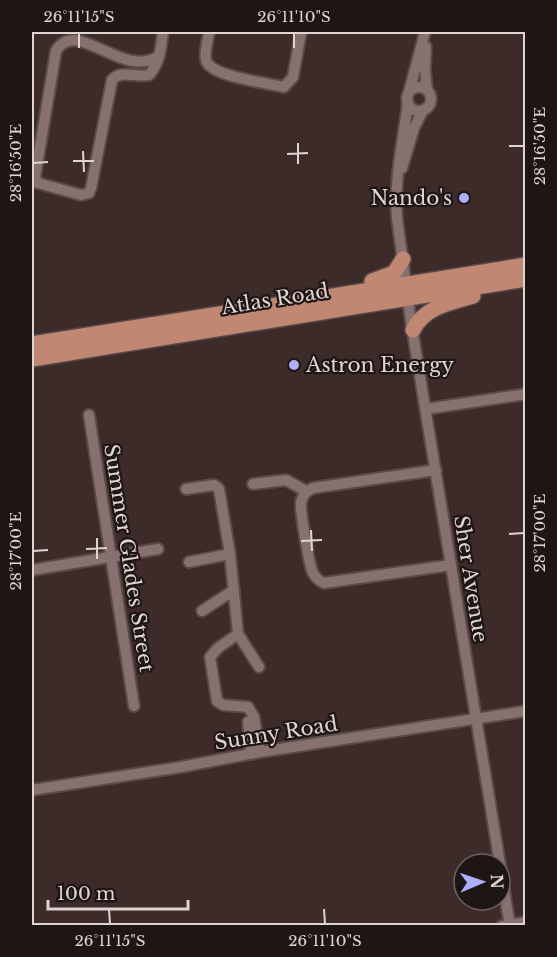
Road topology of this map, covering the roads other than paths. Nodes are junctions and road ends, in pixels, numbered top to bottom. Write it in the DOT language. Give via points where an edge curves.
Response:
graph roads {
  1 [pos="163,32"];
  2 [pos="209,32"];
  3 [pos="301,32"];
  4 [pos="426,32"];
  5 [pos="159,56"];
  6 [pos="427,90"];
  7 [pos="408,97"];
  8 [pos="423,110"];
  9 [pos="399,173"];
  10 [pos="403,259"];
  11 [pos="525,265"];
  12 [pos="520,280"];
  13 [pos="407,292"];
  14 [pos="330,296"];
  15 [pos="413,330"];
  16 [pos="32,344"];
  17 [pos="32,359"];
  18 [pos="525,394"];
  19 [pos="426,409"];
  20 [pos="88,415"];
  21 [pos="436,470"];
  22 [pos="253,484"];
  23 [pos="186,489"];
  24 [pos="306,491"];
  25 [pos="158,549"];
  26 [pos="230,554"];
  27 [pos="111,557"];
  28 [pos="189,562"];
  29 [pos="451,565"];
  30 [pos="32,570"];
  31 [pos="234,590"];
  32 [pos="202,611"];
  33 [pos="238,634"];
  34 [pos="260,667"];
  35 [pos="134,706"];
  36 [pos="525,711"];
  37 [pos="476,719"];
  38 [pos="255,753"];
  39 [pos="32,790"];
  40 [pos="498,852"];
  41 [pos="525,922"];
  42 [pos="507,925"];
  1 -- 5 [label="street"];
  2 -- 3 [label="street" via="205,56 212,68 284,87 293,77"];
  4 -- 6 [label="street"];
  4 -- 7 [label="street"];
  5 -- 5 [label="street" via="149,75 114,76 89,192 81,195 38,183 35,177 59,45 72,39 121,59 140,62"];
  6 -- 7 [label="street" via="419,87"];
  6 -- 8 [label="street" via="431,100"];
  7 -- 8 [label="street" via="412,109"];
  7 -- 9 [label="street"];
  8 -- 9 [label="street"];
  9 -- 10 [label="street, Sher Avenue" via="395,202"];
  10 -- 13 [label="street, Sher Avenue"];
  10 -- 14 [label="main road" via="389,276"];
  11 -- 13 [label="main road, Atlas Road"];
  12 -- 13 [label="main road, Atlas Road"];
  12 -- 15 [label="main road" via="426,312"];
  13 -- 14 [label="main road, Atlas Road"];
  13 -- 15 [label="street, Sher Avenue"];
  13 -- 17 [label="main road, Atlas Road"];
  14 -- 16 [label="main road, Atlas Road"];
  15 -- 19 [label="street, Sher Avenue"];
  18 -- 19 [label="street"];
  19 -- 21 [label="street, Sher Avenue"];
  20 -- 27 [label="street, Summer Glades Street"];
  21 -- 24 [label="street"];
  21 -- 29 [label="street, Sher Avenue"];
  22 -- 24 [label="street" via="286,480"];
  23 -- 26 [label="street" via="214,485 218,488"];
  24 -- 29 [label="street" via="301,512 312,571 321,582"];
  25 -- 27 [label="street"];
  26 -- 28 [label="street"];
  26 -- 31 [label="street"];
  27 -- 30 [label="street"];
  27 -- 35 [label="street, Summer Glades Street"];
  29 -- 37 [label="street, Sher Avenue"];
  31 -- 32 [label="street"];
  31 -- 33 [label="street"];
  33 -- 34 [label="street"];
  33 -- 38 [label="street" via="211,653 210,660 217,701 248,707"];
  36 -- 37 [label="street, Sunny Road"];
  37 -- 38 [label="street, Sunny Road"];
  37 -- 40 [label="street, Sher Avenue"];
  38 -- 39 [label="street, Sunny Road"];
  41 -- 42 [label="street"];
}
